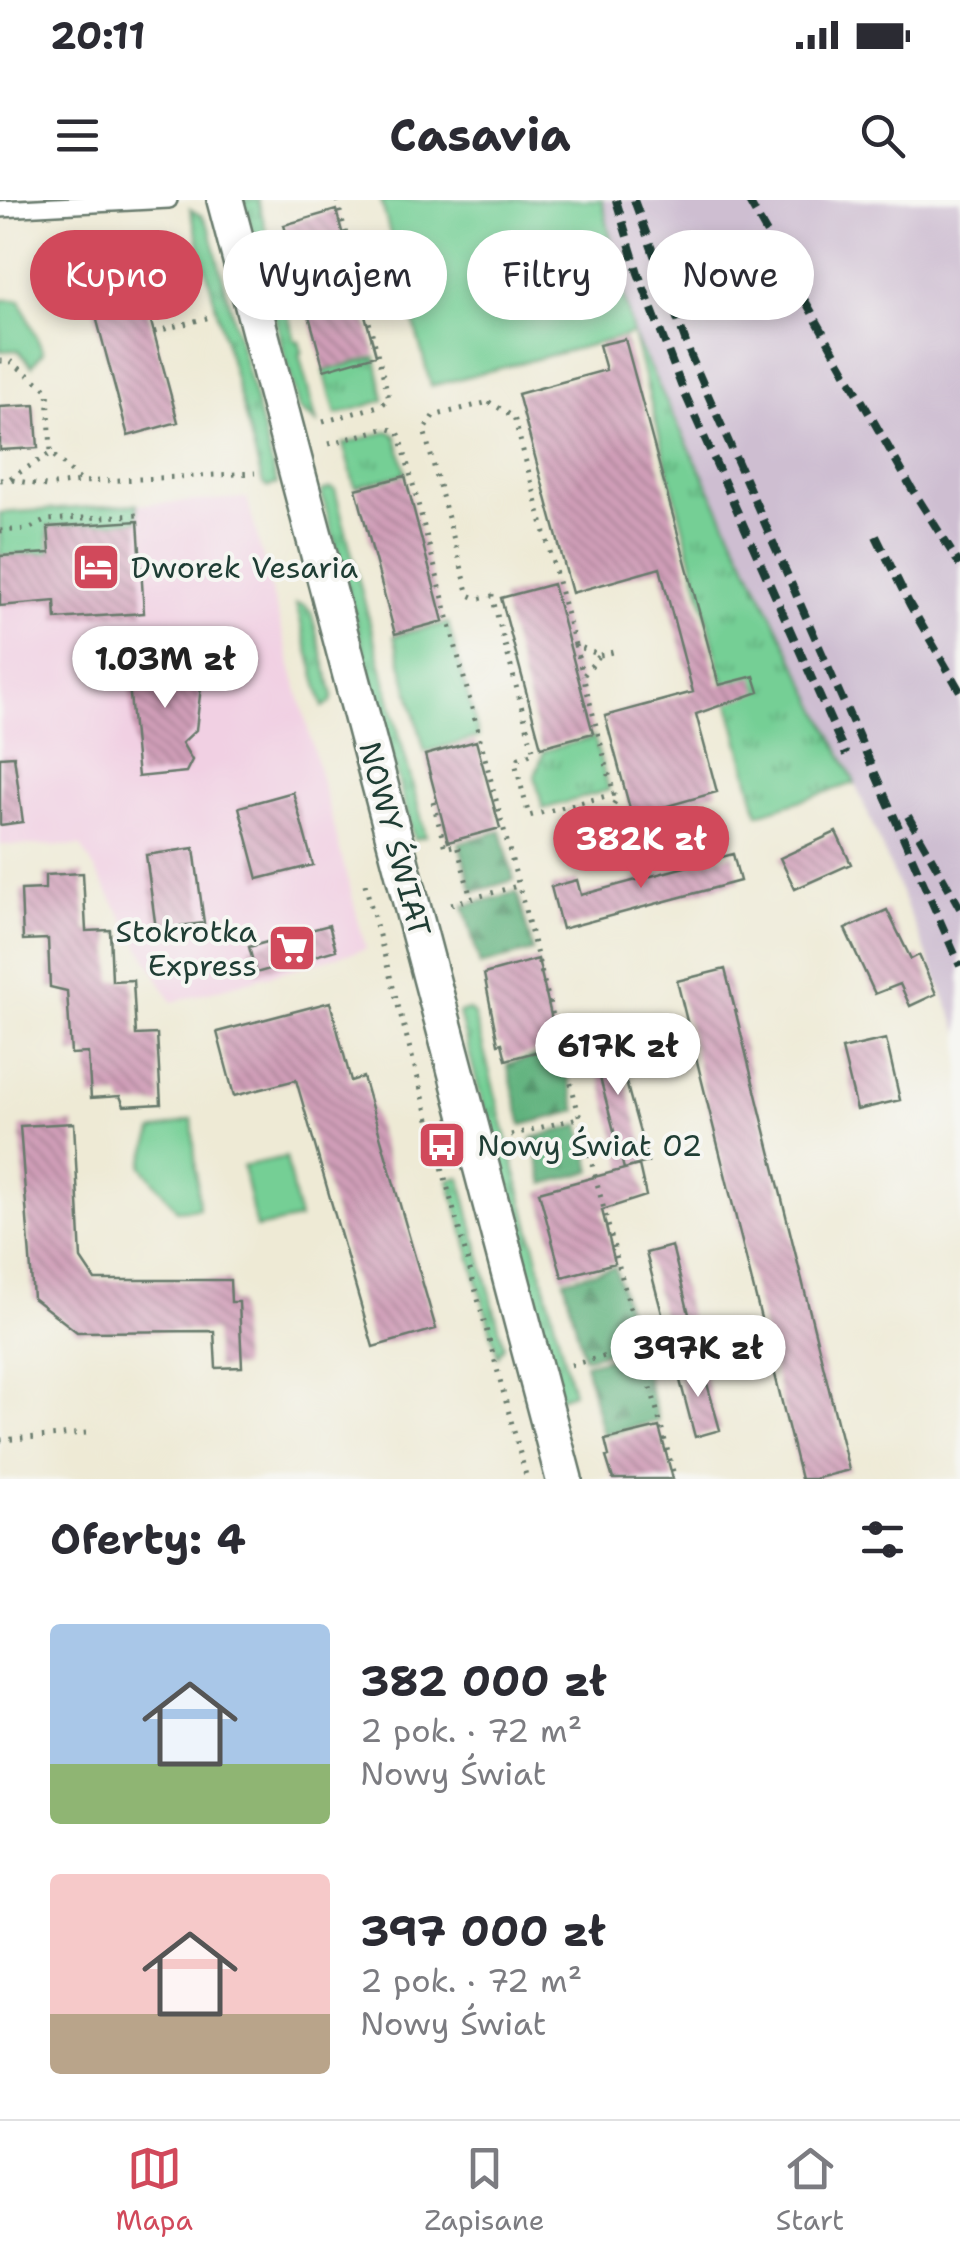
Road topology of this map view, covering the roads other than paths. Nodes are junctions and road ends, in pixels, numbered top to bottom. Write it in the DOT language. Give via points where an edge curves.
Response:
graph roads {
  1 [pos="169,200"];
  2 [pos="225,200"];
  3 [pos="0,209"];
  4 [pos="564,1479"];
  1 -- 3 [label="lane"];
  2 -- 4 [label="street, NOWY ŚWIAT"];
}
